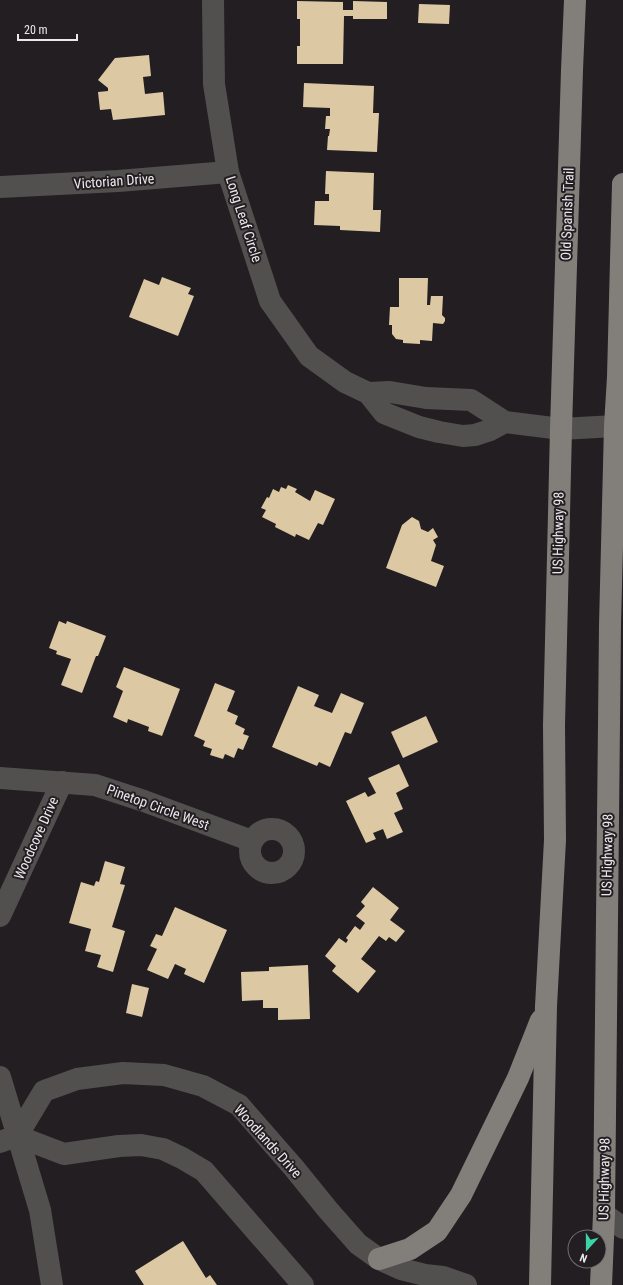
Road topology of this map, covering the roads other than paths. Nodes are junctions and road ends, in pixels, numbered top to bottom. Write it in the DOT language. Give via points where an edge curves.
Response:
graph roads {
  1 [pos="213,0"];
  2 [pos="575,0"];
  3 [pos="228,172"];
  4 [pos="623,184"];
  5 [pos="0,187"];
  6 [pos="368,393"];
  7 [pos="505,422"];
  8 [pos="615,426"];
  9 [pos="561,429"];
  10 [pos="0,778"];
  11 [pos="62,782"];
  12 [pos="252,841"];
  13 [pos="0,916"];
  14 [pos="546,1006"];
  15 [pos="0,1077"];
  16 [pos="9,1139"];
  17 [pos="604,1214"];
  18 [pos="623,1228"];
  19 [pos="379,1259"];
  20 [pos="52,1285"];
  21 [pos="302,1285"];
  22 [pos="466,1285"];
  23 [pos="540,1285"];
  24 [pos="601,1285"];
  1 -- 3 [label="street, Long Leaf Circle" via="214,84"];
  2 -- 9 [label="main road, Old Spanish Trail"];
  3 -- 5 [label="street, Victorian Drive"];
  3 -- 6 [label="street, Long Leaf Circle" via="270,301 309,356 345,382"];
  4 -- 8 [label="main road"];
  6 -- 7 [label="street, Long Leaf Circle" via="390,392 426,398 471,400"];
  6 -- 7 [label="street, Long Leaf Circle" via="384,413 439,432 475,435"];
  7 -- 9 [label="street, Long Leaf Circle"];
  8 -- 9 [label="street, Long Leaf Circle"];
  8 -- 17 [label="main road, US Highway 98" via="610,625"];
  9 -- 14 [label="main road, US Highway 98" via="554,840"];
  10 -- 11 [label="street, Pinetop Circle West"];
  11 -- 12 [label="street, Pinetop Circle West" via="95,785"];
  11 -- 13 [label="street, Woodcove Drive"];
  14 -- 19 [label="main road" via="518,1078 461,1195 437,1231 410,1249"];
  14 -- 23 [label="main road, US Highway 98"];
  15 -- 16 [label="street"];
  16 -- 19 [label="street, Woodlands Drive" via="44,1091 78,1079 130,1073 164,1075 203,1086 239,1105 358,1244"];
  16 -- 20 [label="street" via="40,1210"];
  16 -- 21 [label="street" via="64,1154 141,1145 162,1149 182,1158 204,1171"];
  17 -- 18 [label="street"];
  17 -- 24 [label="main road, US Highway 98"];
  19 -- 22 [label="street, Woodlands Drive" via="401,1269 443,1277"];
}
